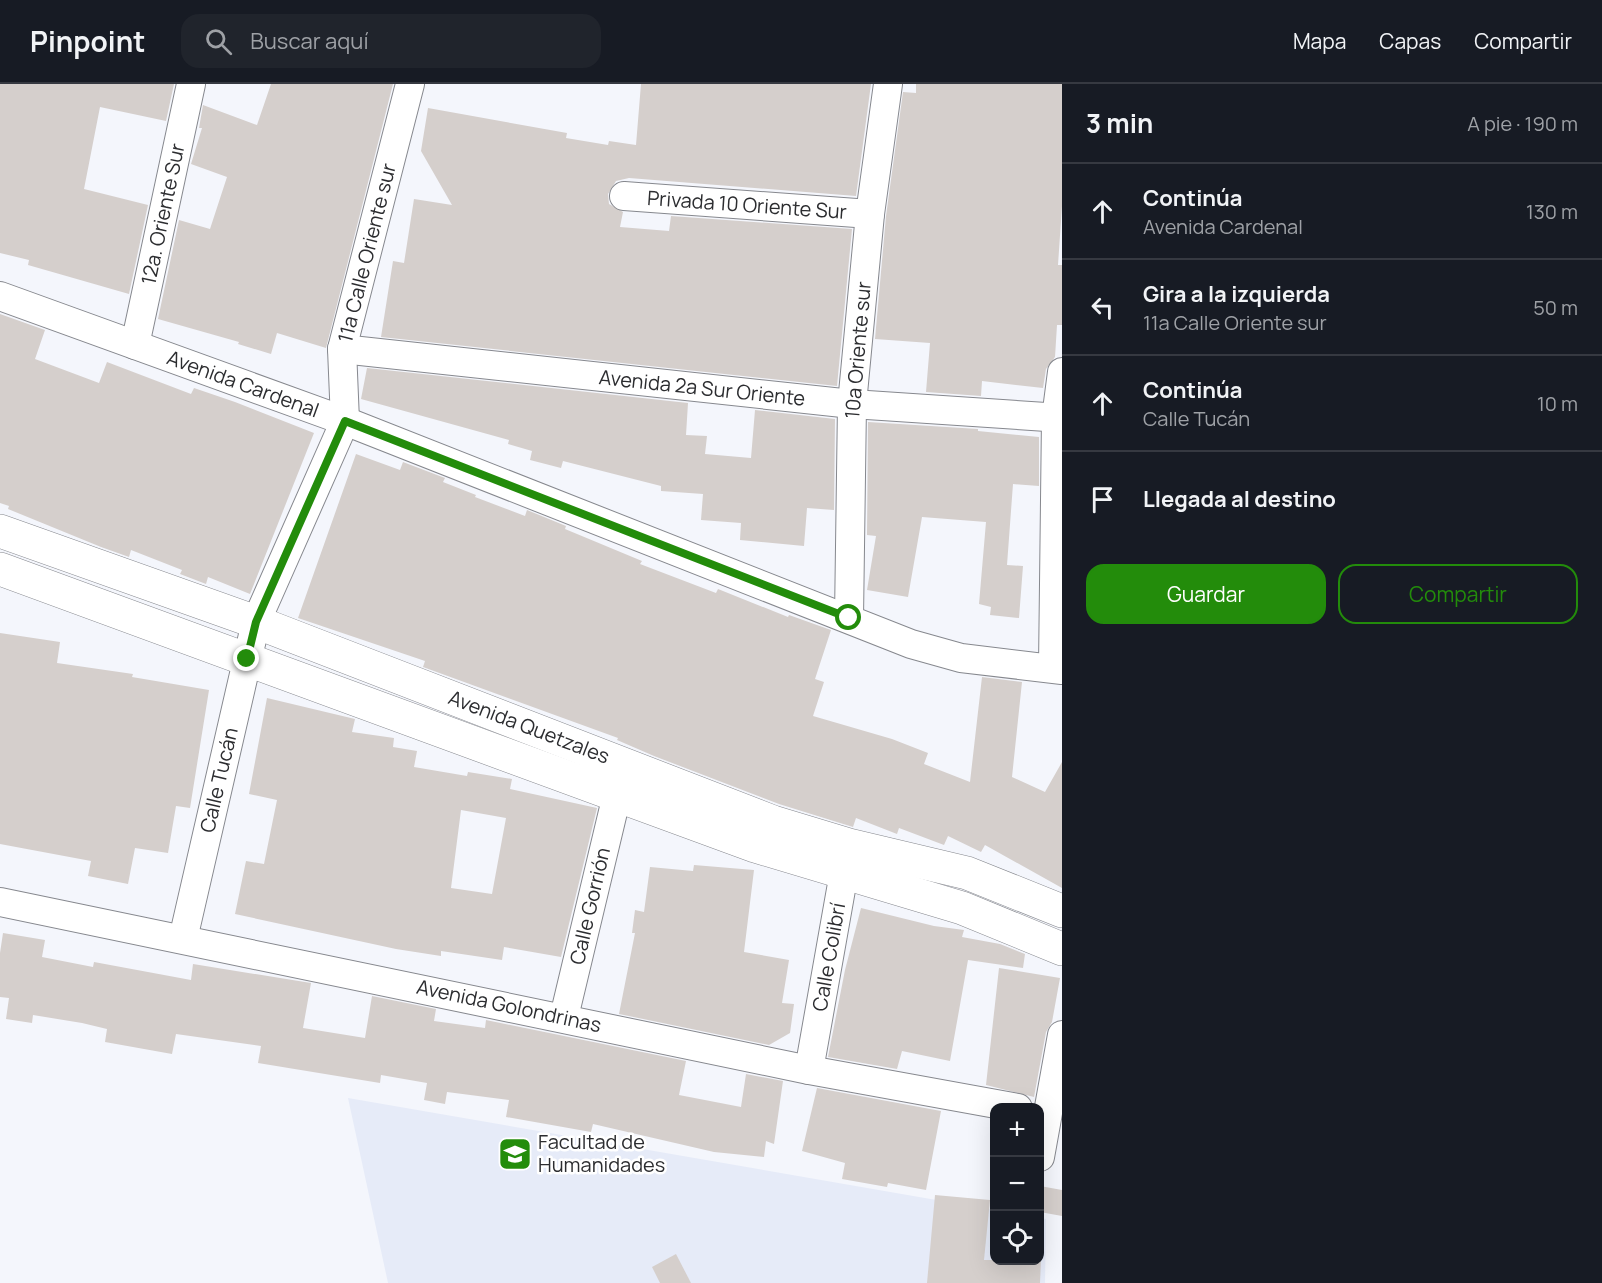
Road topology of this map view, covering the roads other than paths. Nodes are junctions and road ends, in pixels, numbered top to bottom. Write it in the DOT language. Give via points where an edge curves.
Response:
graph roads {
  1 [pos="191,84"];
  2 [pos="410,84"];
  3 [pos="888,84"];
  4 [pos="624,196"];
  5 [pos="870,214"];
  6 [pos="0,296"];
  7 [pos="135,345"];
  8 [pos="342,349"];
  9 [pos="1062,372"];
  10 [pos="852,404"];
  11 [pos="1059,418"];
  12 [pos="345,421"];
  13 [pos="0,531"];
  14 [pos="0,569"];
  15 [pos="849,618"];
  16 [pos="256,622"];
  17 [pos="247,659"];
  18 [pos="1057,669"];
  19 [pos="616,795"];
  20 [pos="846,860"];
  21 [pos="0,902"];
  22 [pos="1062,911"];
  23 [pos="183,939"];
  24 [pos="1062,949"];
  25 [pos="564,1017"];
  26 [pos="1062,1035"];
  27 [pos="809,1070"];
  28 [pos="995,1103"];
  29 [pos="1044,1112"];
  1 -- 7 [label="street, 12a. Oriente Sur"];
  2 -- 8 [label="street, 11a Calle Oriente sur"];
  3 -- 5 [label="street, 10a Oriente sur"];
  4 -- 5 [label="street, Privada 10 Oriente Sur"];
  5 -- 10 [label="street, 10a Oriente sur"];
  6 -- 7 [label="street, Avenida Cardenal"];
  7 -- 12 [label="street, Avenida Cardenal"];
  8 -- 10 [label="street, Avenida 2a Sur Oriente"];
  8 -- 12 [label="street, 11a Calle Oriente sur"];
  9 -- 11 [label="street"];
  10 -- 11 [label="street, Avenida 2a Sur Oriente"];
  10 -- 15 [label="street, 10a Oriente sur"];
  11 -- 18 [label="street"];
  12 -- 15 [label="street, Avenida Cardenal"];
  12 -- 16 [label="street, 11a Calle Oriente sur"];
  13 -- 16 [label="main road, Avenida Quetzales"];
  14 -- 17 [label="main road, Avenida Quetzales"];
  15 -- 18 [label="street, Avenida Cardenal" via="911,644 962,658"];
  16 -- 17 [label="street, Calle Tucán"];
  16 -- 20 [label="main road, Avenida Quetzales" via="773,822"];
  17 -- 19 [label="main road, Avenida Quetzales"];
  17 -- 23 [label="street, Calle Tucán"];
  19 -- 20 [label="main road, Avenida Quetzales" via="755,846"];
  19 -- 25 [label="street, Calle Gorrión"];
  20 -- 22 [label="main road, Avenida Quetzales" via="968,873"];
  20 -- 24 [label="main road, Avenida Quetzales"];
  20 -- 27 [label="street, Calle Colibrí"];
  21 -- 23 [label="street, Avenida Golondrinas"];
  23 -- 25 [label="street, Avenida Golondrinas"];
  25 -- 27 [label="street, Avenida Golondrinas"];
  26 -- 29 [label="street"];
  27 -- 28 [label="street, Avenida Golondrinas"];
}
